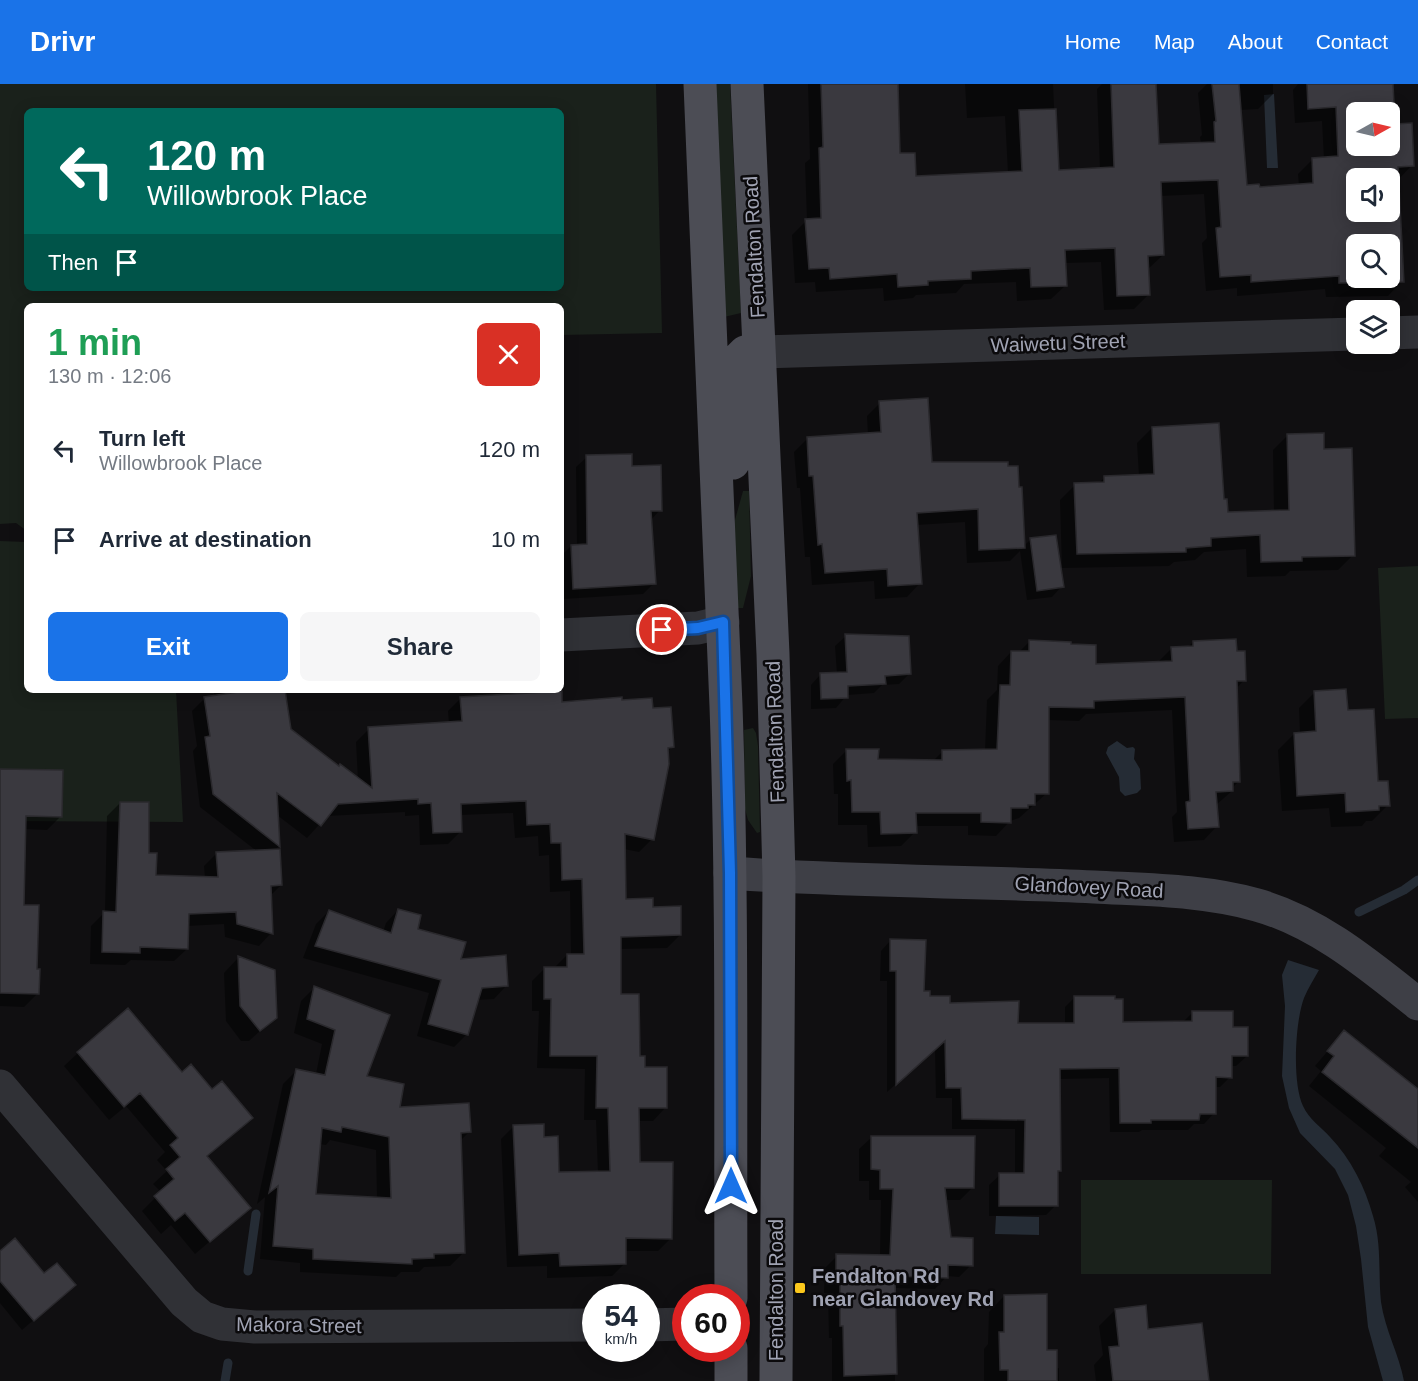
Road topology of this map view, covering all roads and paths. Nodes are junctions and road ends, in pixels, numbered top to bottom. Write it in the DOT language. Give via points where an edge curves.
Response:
graph roads {
  1 [pos="700,84"];
  2 [pos="747,84"];
  3 [pos="1418,332"];
  4 [pos="1400,333"];
  5 [pos="1346,334"];
  6 [pos="759,352"];
  7 [pos="717,499"];
  8 [pos="770,606"];
  9 [pos="723,622"];
  10 [pos="564,635"];
  11 [pos="726,707"];
  12 [pos="730,873"];
  13 [pos="779,877"];
  14 [pos="1418,1004"];
  15 [pos="730,1075"];
  16 [pos="778,1077"];
  17 [pos="0,1086"];
  18 [pos="731,1284"];
  19 [pos="582,1325"];
  20 [pos="731,1362"];
  21 [pos="731,1381"];
  22 [pos="776,1381"];
  1 -- 7 [label="main road"];
  2 -- 6 [label="main road, Fendalton Road"];
  3 -- 4 [label="street"];
  5 -- 6 [label="street, Waiwetu Street"];
  6 -- 7 [label="main road" via="744,352 737,360 737,455"];
  6 -- 8 [label="main road, Fendalton Road"];
  7 -- 9 [label="main road"];
  8 -- 11 [label="main road" via="752,637 752,703 742,714"];
  8 -- 13 [label="main road, Fendalton Road"];
  9 -- 10 [label="street" via="698,628"];
  9 -- 11 [label="main road"];
  11 -- 12 [label="main road"];
  12 -- 13 [label="street, Glandovey Road"];
  12 -- 15 [label="main road"];
  13 -- 14 [label="street, Glandovey Road" via="1010,883 1212,896 1257,905 1334,940"];
  13 -- 16 [label="main road, Fendalton Road"];
  15 -- 16 [label="main road"];
  15 -- 18 [label="main road"];
  16 -- 22 [label="main road, Fendalton Road"];
  17 -- 19 [label="street, Makora Street" via="184,1302 202,1317 222,1324 255,1327"];
  20 -- 21 [label="main road"];
}
